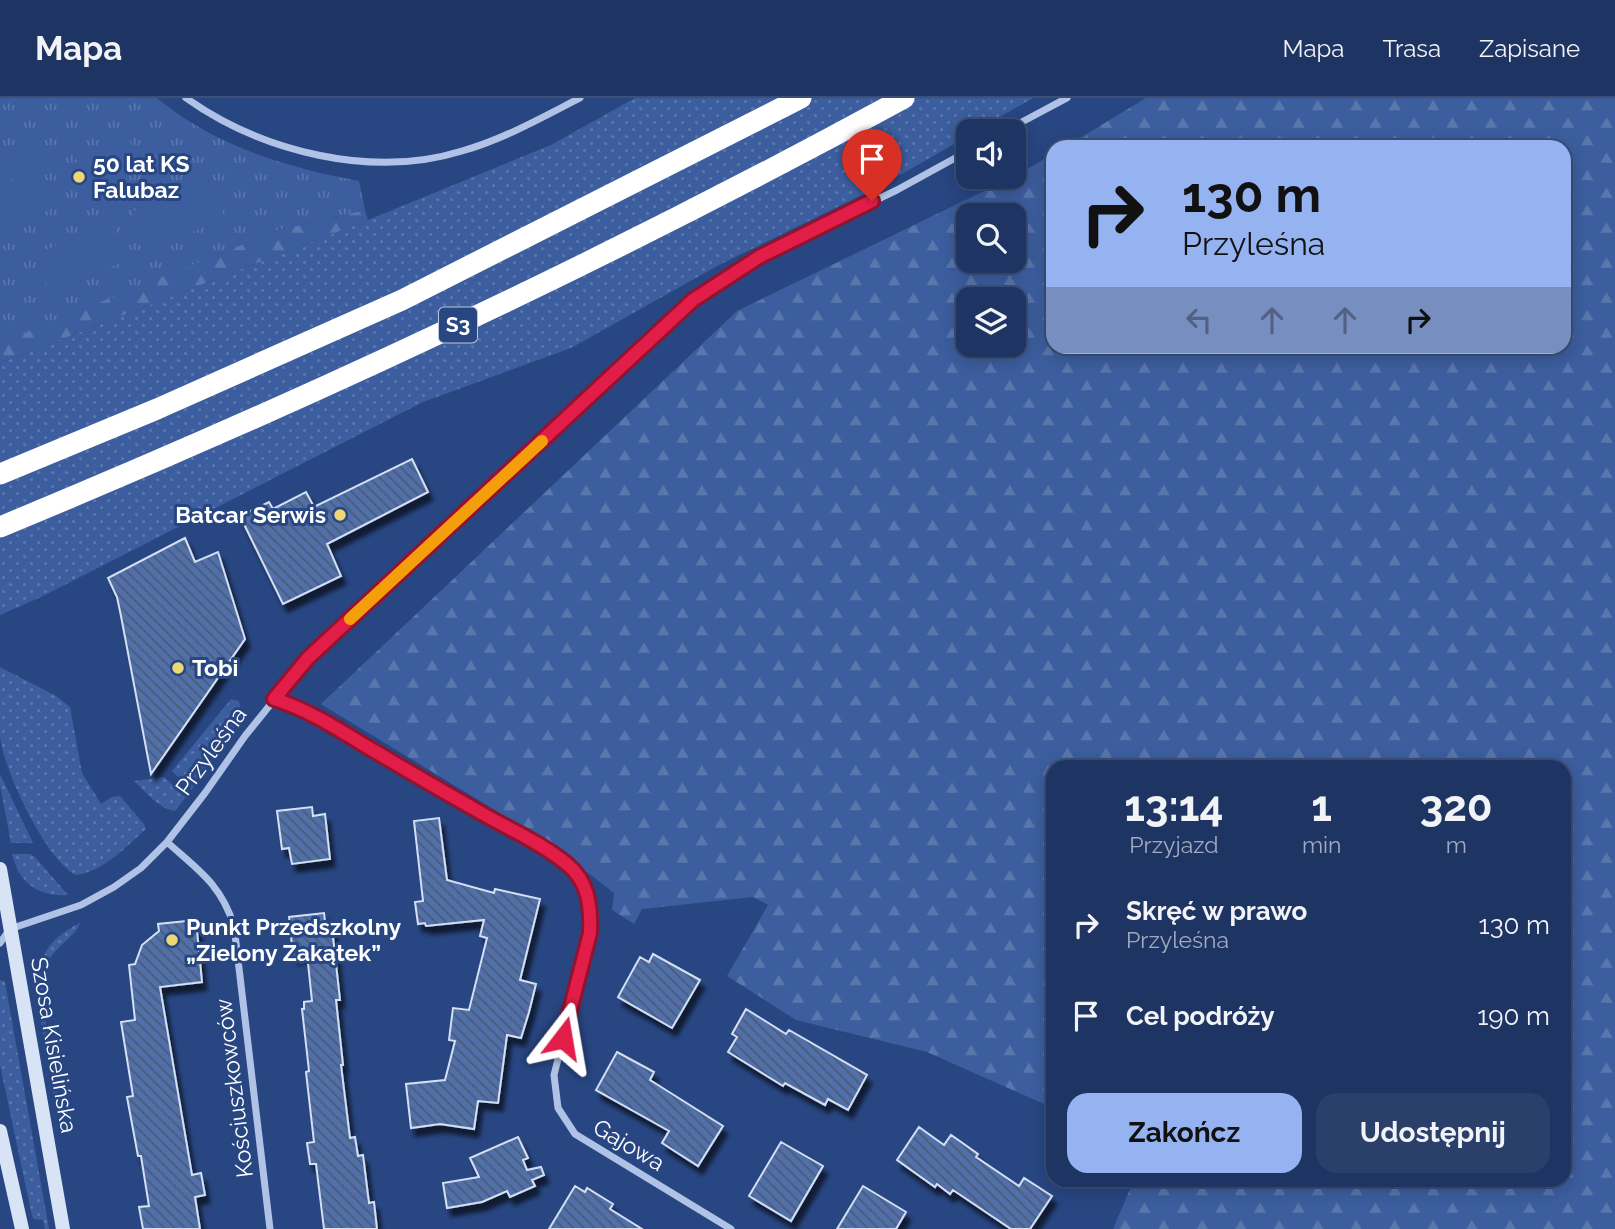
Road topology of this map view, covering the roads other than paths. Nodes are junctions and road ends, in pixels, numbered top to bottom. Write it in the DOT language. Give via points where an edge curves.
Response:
graph roads {
  1 [pos="186,98"];
  2 [pos="580,98"];
  3 [pos="801,98"];
  4 [pos="904,98"];
  5 [pos="1067,98"];
  6 [pos="1026,120"];
  7 [pos="956,158"];
  8 [pos="0,474"];
  9 [pos="0,527"];
  10 [pos="274,699"];
  11 [pos="167,842"];
  12 [pos="0,869"];
  13 [pos="5,926"];
  14 [pos="0,943"];
  15 [pos="0,1131"];
  16 [pos="22,1229"];
  17 [pos="63,1229"];
  18 [pos="270,1229"];
  19 [pos="731,1229"];
  1 -- 2 [label="street" via="249,133 341,159 383,163 460,152"];
  3 -- 8 [label="highway, S3" via="402,300 158,410"];
  4 -- 9 [label="highway, S3" via="659,227 421,342 175,455"];
  5 -- 6 [label="street"];
  7 -- 10 [label="street, Przyleśna" via="759,257 693,300 308,658"];
  10 -- 11 [label="street, Przyleśna"];
  10 -- 19 [label="street, Gajowa" via="327,722 568,865 588,895 590,933 554,1075 558,1108 575,1134"];
  11 -- 13 [label="street, Przyleśna" via="141,868 81,905"];
  11 -- 18 [label="street, Kościuszkowców" via="209,880 226,902 234,926"];
  12 -- 13 [label="street, Szosa Kisielińska"];
  13 -- 14 [label="street"];
  13 -- 17 [label="street, Szosa Kisielińska"];
  15 -- 16 [label="street"];
}
